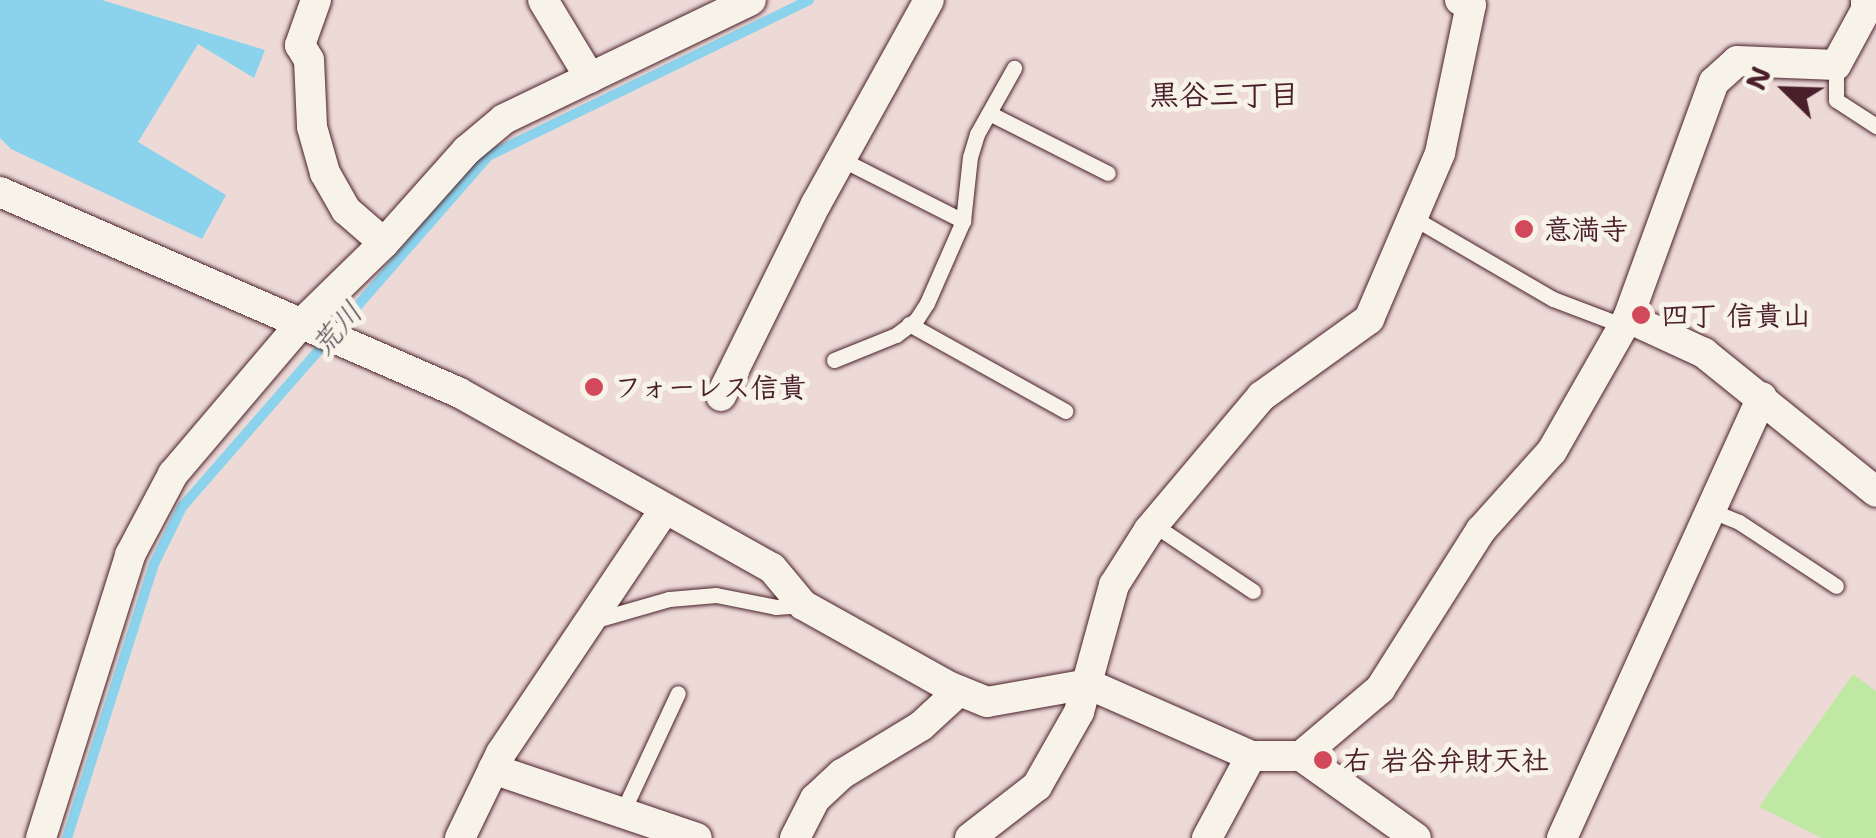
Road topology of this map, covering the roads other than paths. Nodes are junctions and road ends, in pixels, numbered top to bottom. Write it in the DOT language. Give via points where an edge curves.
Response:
graph roads {
  1 [pos="316,0"];
  2 [pos="543,0"];
  3 [pos="751,0"];
  4 [pos="929,0"];
  5 [pos="1866,0"];
  6 [pos="1468,2"];
  7 [pos="695,11"];
  8 [pos="1836,65"];
  9 [pos="1014,68"];
  10 [pos="590,78"];
  11 [pos="989,113"];
  12 [pos="1876,126"];
  13 [pos="841,158"];
  14 [pos="1108,173"];
  15 [pos="0,192"];
  16 [pos="1412,217"];
  17 [pos="963,221"];
  18 [pos="384,243"];
  19 [pos="1626,322"];
  20 [pos="909,324"];
  21 [pos="321,333"];
  22 [pos="834,360"];
  23 [pos="721,396"];
  24 [pos="1762,397"];
  25 [pos="1065,411"];
  26 [pos="1876,492"];
  27 [pos="665,509"];
  28 [pos="1712,511"];
  29 [pos="1154,524"];
  30 [pos="1836,586"];
  31 [pos="1253,591"];
  32 [pos="803,604"];
  33 [pos="589,622"];
  34 [pos="1088,684"];
  35 [pos="959,691"];
  36 [pos="678,693"];
  37 [pos="1252,756"];
  38 [pos="1301,756"];
  39 [pos="494,769"];
  40 [pos="622,813"];
  41 [pos="42,838"];
  42 [pos="460,838"];
  43 [pos="697,838"];
  44 [pos="795,838"];
  45 [pos="970,838"];
  46 [pos="1208,838"];
  47 [pos="1416,838"];
  48 [pos="1562,838"];
  1 -- 18 [label="street" via="300,46 310,60 312,127 325,173 346,210"];
  2 -- 10 [label="street"];
  3 -- 7 [label="street"];
  4 -- 13 [label="street"];
  5 -- 8 [label="street"];
  6 -- 16 [label="street" via="1440,153"];
  7 -- 10 [label="street"];
  8 -- 12 [label="lane" via="1836,100"];
  8 -- 19 [label="street" via="1737,61 1714,82"];
  9 -- 11 [label="lane"];
  10 -- 18 [label="street" via="504,119 466,150"];
  11 -- 14 [label="lane"];
  11 -- 17 [label="lane" via="970,157"];
  13 -- 17 [label="lane"];
  13 -- 23 [label="street"];
  15 -- 21 [label="street"];
  16 -- 19 [label="lane" via="1553,299"];
  16 -- 29 [label="street" via="1368,319 1262,396"];
  17 -- 20 [label="lane" via="942,276"];
  18 -- 21 [label="street"];
  19 -- 24 [label="street" via="1704,354"];
  19 -- 38 [label="street" via="1552,451 1481,530 1380,689"];
  20 -- 22 [label="lane"];
  20 -- 25 [label="lane"];
  21 -- 27 [label="street" via="458,392"];
  21 -- 41 [label="street" via="173,474 130,556"];
  24 -- 26 [label="street"];
  24 -- 28 [label="street"];
  27 -- 32 [label="street" via="772,568"];
  27 -- 33 [label="street"];
  28 -- 30 [label="lane"];
  28 -- 48 [label="street"];
  29 -- 31 [label="lane"];
  29 -- 34 [label="street" via="1114,585"];
  32 -- 33 [label="lane" via="668,599"];
  32 -- 35 [label="street"];
  33 -- 39 [label="street"];
  34 -- 35 [label="street" via="987,702"];
  34 -- 37 [label="street"];
  34 -- 45 [label="street" via="1037,786"];
  35 -- 44 [label="street" via="921,726 815,798"];
  36 -- 40 [label="lane"];
  37 -- 38 [label="street"];
  37 -- 46 [label="street"];
  38 -- 47 [label="street"];
  39 -- 40 [label="street"];
  39 -- 42 [label="street"];
  40 -- 43 [label="street"];
}
